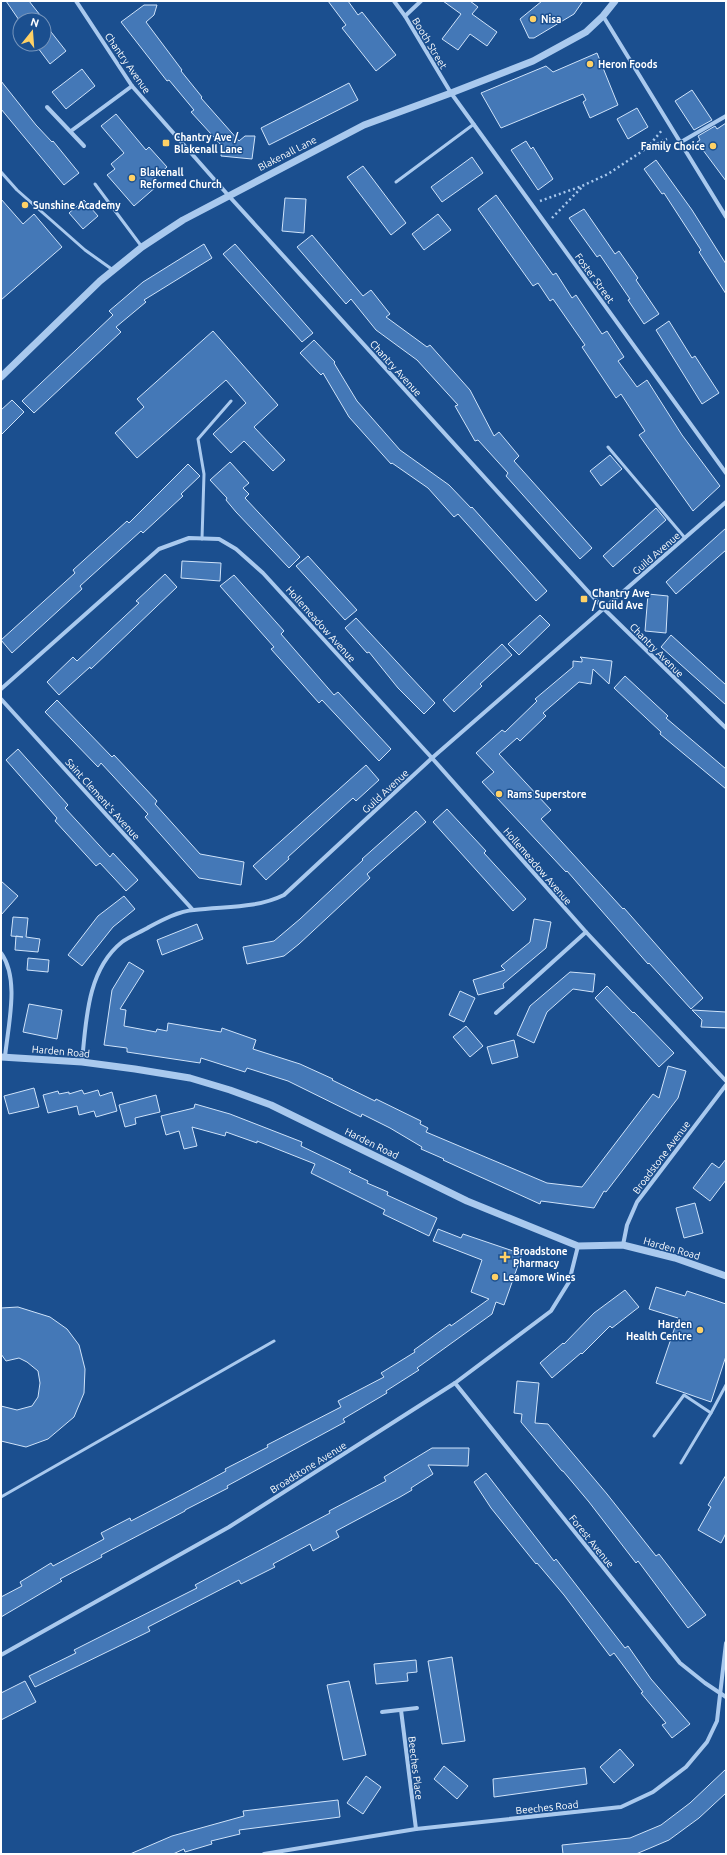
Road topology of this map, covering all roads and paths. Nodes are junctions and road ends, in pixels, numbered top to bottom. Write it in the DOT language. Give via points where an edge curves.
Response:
graph roads {
  1 [pos="76,1"];
  2 [pos="394,1"];
  3 [pos="422,1"];
  4 [pos="615,1"];
  5 [pos="405,16"];
  6 [pos="603,16"];
  7 [pos="132,86"];
  8 [pos="451,93"];
  9 [pos="47,107"];
  10 [pos="726,116"];
  11 [pos="668,121"];
  12 [pos="474,124"];
  13 [pos="71,131"];
  14 [pos="676,134"];
  15 [pos="681,142"];
  16 [pos="84,146"];
  17 [pos="647,148"];
  18 [pos="1,172"];
  19 [pos="396,182"];
  20 [pos="95,184"];
  21 [pos="582,186"];
  22 [pos="228,195"];
  23 [pos="532,203"];
  24 [pos="726,217"];
  25 [pos="546,224"];
  26 [pos="142,247"];
  27 [pos="113,270"];
  28 [pos="1,377"];
  29 [pos="231,401"];
  30 [pos="608,447"];
  31 [pos="726,473"];
  32 [pos="726,502"];
  33 [pos="685,538"];
  34 [pos="202,539"];
  35 [pos="604,609"];
  36 [pos="1,688"];
  37 [pos="1,699"];
  38 [pos="726,728"];
  39 [pos="432,758"];
  40 [pos="193,910"];
  41 [pos="586,932"];
  42 [pos="1,953"];
  43 [pos="496,1013"];
  44 [pos="3,1057"];
  45 [pos="82,1062"];
  46 [pos="726,1081"];
  47 [pos="726,1085"];
  48 [pos="623,1245"];
  49 [pos="578,1246"];
  50 [pos="726,1276"];
  51 [pos="274,1341"];
  52 [pos="455,1383"];
  53 [pos="726,1385"];
  54 [pos="711,1414"];
  55 [pos="654,1436"];
  56 [pos="681,1463"];
  57 [pos="1,1498"];
  58 [pos="726,1642"];
  59 [pos="1,1655"];
  60 [pos="721,1695"];
  61 [pos="726,1697"];
  62 [pos="417,1708"];
  63 [pos="401,1710"];
  64 [pos="382,1712"];
  65 [pos="416,1829"];
  66 [pos="264,1854"];
  1 -- 7 [label="street, Chantry Avenue"];
  2 -- 5 [label="street, Booth Street"];
  3 -- 5 [label="street"];
  4 -- 6 [label="street, Blakenall Lane"];
  5 -- 8 [label="street, Booth Street"];
  6 -- 8 [label="street, Blakenall Lane" via="586,32 534,61"];
  6 -- 11 [label="street"];
  7 -- 13 [label="street"];
  7 -- 22 [label="street, Chantry Avenue"];
  8 -- 12 [label="street, Foster Street"];
  8 -- 22 [label="street, Blakenall Lane" via="364,125"];
  9 -- 13 [label="street"];
  10 -- 15 [label="street"];
  11 -- 14 [label="street"];
  11 -- 17 [label="path"];
  12 -- 19 [label="lane"];
  12 -- 23 [label="street, Foster Street"];
  13 -- 16 [label="street"];
  14 -- 15 [label="street"];
  14 -- 17 [label="path"];
  15 -- 24 [label="street"];
  17 -- 21 [label="path" via="608,174"];
  18 -- 27 [label="lane" via="17,190"];
  20 -- 26 [label="lane"];
  21 -- 23 [label="path"];
  21 -- 25 [label="path"];
  22 -- 26 [label="street, Blakenall Lane"];
  22 -- 35 [label="street, Chantry Avenue"];
  23 -- 25 [label="street, Foster Street"];
  25 -- 31 [label="street, Foster Street"];
  26 -- 27 [label="street, Blakenall Lane"];
  27 -- 28 [label="street, Blakenall Lane"];
  29 -- 34 [label="lane" via="198,439 204,474"];
  30 -- 33 [label="lane"];
  32 -- 33 [label="street, Guild Avenue"];
  33 -- 35 [label="street, Guild Avenue"];
  34 -- 36 [label="street, Hollemeadow Avenue" via="189,538 159,549"];
  34 -- 39 [label="street, Hollemeadow Avenue" via="219,539 236,548 264,573"];
  35 -- 38 [label="street, Chantry Avenue"];
  35 -- 39 [label="street, Guild Avenue"];
  37 -- 40 [label="street, Saint Clement's Avenue"];
  39 -- 40 [label="street, Guild Avenue" via="284,895 270,902 244,907"];
  39 -- 41 [label="street, Hollemeadow Avenue"];
  40 -- 45 [label="street, Guild Avenue" via="162,921 123,942 105,961 93,987 88,1006"];
  41 -- 43 [label="street"];
  41 -- 46 [label="street, Hollemeadow Avenue"];
  42 -- 44 [label="street" via="8,962 13,991"];
  44 -- 45 [label="street, Harden Road"];
  45 -- 49 [label="street, Harden Road" via="190,1078 271,1105 467,1201"];
  47 -- 48 [label="street, Broadstone Avenue" via="636,1202"];
  48 -- 49 [label="street, Harden Road"];
  48 -- 50 [label="street, Harden Road" via="675,1258"];
  49 -- 52 [label="street, Broadstone Avenue" via="569,1282 551,1311"];
  51 -- 57 [label="lane"];
  52 -- 59 [label="street, Broadstone Avenue" via="229,1527"];
  52 -- 60 [label="street, Forest Avenue" via="680,1663"];
  53 -- 54 [label="lane"];
  54 -- 55 [label="lane" via="684,1395"];
  54 -- 56 [label="lane"];
  58 -- 60 [label="street, Beeches Road"];
  60 -- 61 [label="street, Forest Avenue"];
  60 -- 65 [label="street, Beeches Road" via="717,1721 707,1742 686,1767 653,1792 621,1807"];
  62 -- 63 [label="street"];
  63 -- 64 [label="street"];
  63 -- 65 [label="street, Beeches Place"];
  65 -- 66 [label="street, Beeches Road"];
}
